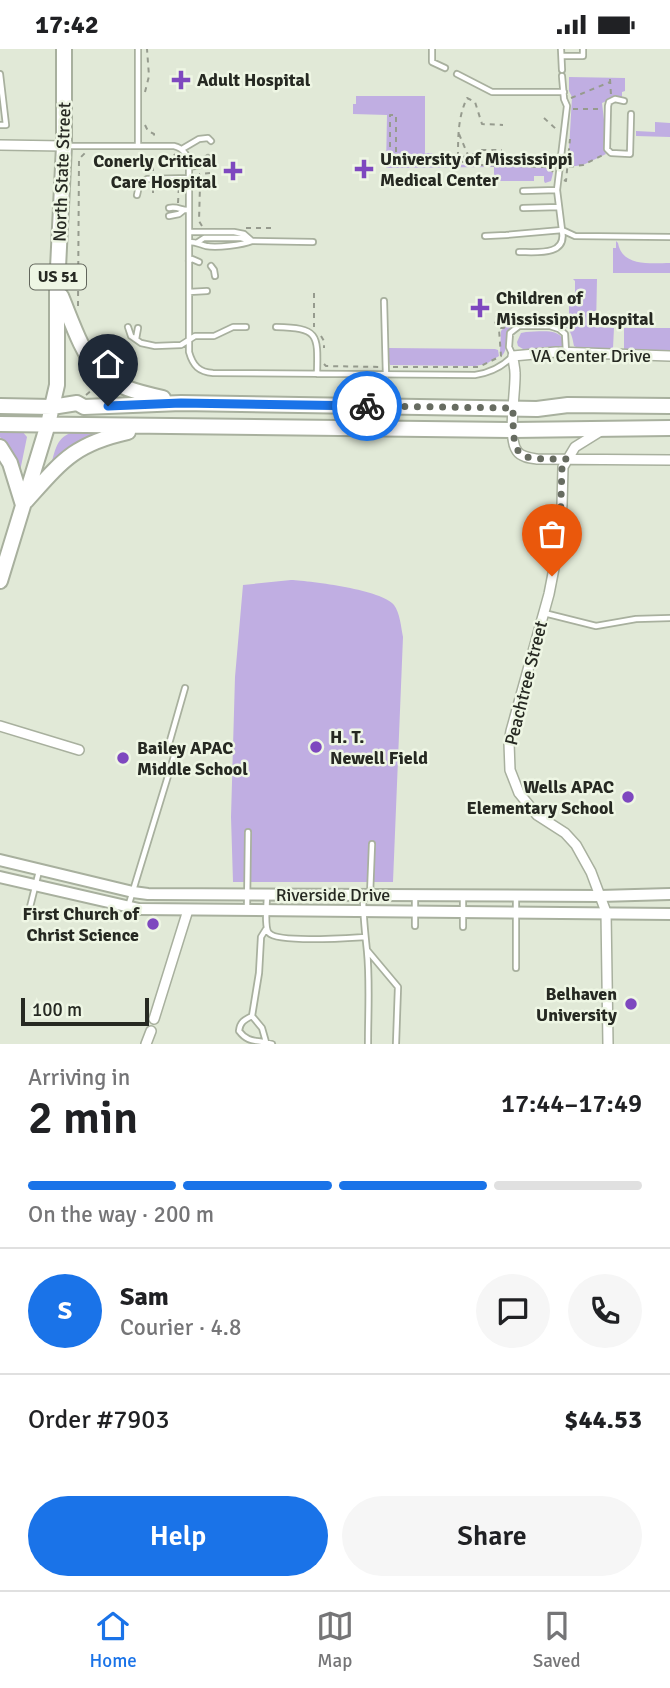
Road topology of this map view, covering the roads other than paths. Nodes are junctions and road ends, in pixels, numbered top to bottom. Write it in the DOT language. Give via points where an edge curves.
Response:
graph roads {
  1 [pos="64,49"];
  2 [pos="432,49"];
  3 [pos="561,49"];
  4 [pos="583,49"];
  5 [pos="141,50"];
  6 [pos="562,56"];
  7 [pos="445,68"];
  8 [pos="0,74"];
  9 [pos="457,74"];
  10 [pos="564,92"];
  11 [pos="624,101"];
  12 [pos="631,114"];
  13 [pos="0,125"];
  14 [pos="211,141"];
  15 [pos="0,145"];
  16 [pos="64,146"];
  17 [pos="138,146"];
  18 [pos="182,149"];
  19 [pos="208,158"];
  20 [pos="189,167"];
  21 [pos="189,178"];
  22 [pos="557,190"];
  23 [pos="523,191"];
  24 [pos="137,195"];
  25 [pos="559,207"];
  26 [pos="169,208"];
  27 [pos="523,208"];
  28 [pos="184,209"];
  29 [pos="169,216"];
  30 [pos="562,230"];
  31 [pos="189,232"];
  32 [pos="485,236"];
  33 [pos="670,237"];
  34 [pos="189,241"];
  35 [pos="252,241"];
  36 [pos="313,242"];
  37 [pos="519,252"];
  38 [pos="189,261"];
  39 [pos="199,262"];
  40 [pos="211,266"];
  41 [pos="215,276"];
  42 [pos="57,288"];
  43 [pos="207,291"];
  44 [pos="189,292"];
  45 [pos="384,301"];
  46 [pos="128,327"];
  47 [pos="246,327"];
  48 [pos="276,327"];
  49 [pos="138,328"];
  50 [pos="190,339"];
  51 [pos="136,340"];
  52 [pos="566,353"];
  53 [pos="513,356"];
  54 [pos="670,356"];
  55 [pos="317,375"];
  56 [pos="386,376"];
  57 [pos="181,403"];
  58 [pos="670,406"];
  59 [pos="0,407"];
  60 [pos="52,407"];
  61 [pos="513,408"];
  62 [pos="0,424"];
  63 [pos="48,424"];
  64 [pos="152,427"];
  65 [pos="605,428"];
  66 [pos="670,428"];
  67 [pos="513,430"];
  68 [pos="0,447"];
  69 [pos="567,459"];
  70 [pos="670,460"];
  71 [pos="23,505"];
  72 [pos="0,581"];
  73 [pos="544,613"];
  74 [pos="670,618"];
  75 [pos="185,688"];
  76 [pos="0,726"];
  77 [pos="79,750"];
  78 [pos="248,832"];
  79 [pos="372,844"];
  80 [pos="0,860"];
  81 [pos="39,870"];
  82 [pos="0,877"];
  83 [pos="35,885"];
  84 [pos="133,892"];
  85 [pos="248,894"];
  86 [pos="267,894"];
  87 [pos="670,894"];
  88 [pos="367,895"];
  89 [pos="415,895"];
  90 [pos="463,895"];
  91 [pos="516,896"];
  92 [pos="600,896"];
  93 [pos="30,907"];
  94 [pos="128,907"];
  95 [pos="188,910"];
  96 [pos="247,910"];
  97 [pos="267,911"];
  98 [pos="363,911"];
  99 [pos="415,911"];
  100 [pos="463,911"];
  101 [pos="515,912"];
  102 [pos="606,912"];
  103 [pos="670,914"];
  104 [pos="415,926"];
  105 [pos="463,927"];
  106 [pos="266,929"];
  107 [pos="364,937"];
  108 [pos="367,949"];
  109 [pos="516,968"];
  110 [pos="252,1016"];
  111 [pos="154,1019"];
  112 [pos="151,1031"];
  113 [pos="269,1043"];
  114 [pos="146,1044"];
  115 [pos="368,1044"];
  116 [pos="396,1044"];
  117 [pos="608,1044"];
  1 -- 16 [label="main road, North State Street / US 51"];
  2 -- 7 [label="lane" via="432,62"];
  3 -- 6 [label="lane"];
  4 -- 6 [label="lane" via="583,56"];
  5 -- 17 [label="lane"];
  6 -- 10 [label="lane"];
  8 -- 13 [label="lane" via="6,125"];
  9 -- 10 [label="lane" via="492,92"];
  10 -- 22 [label="lane" via="567,106"];
  11 -- 12 [label="lane" via="609,102 607,108 607,149 611,153 630,154"];
  14 -- 18 [label="lane" via="199,139"];
  15 -- 16 [label="street"];
  16 -- 17 [label="lane"];
  16 -- 42 [label="main road, North State Street / US 51"];
  17 -- 18 [label="lane"];
  18 -- 20 [label="lane"];
  19 -- 20 [label="lane"];
  20 -- 21 [label="lane"];
  21 -- 24 [label="lane" via="153,177 141,183"];
  21 -- 28 [label="lane"];
  22 -- 23 [label="lane"];
  22 -- 25 [label="lane"];
  25 -- 27 [label="lane"];
  25 -- 30 [label="lane"];
  26 -- 28 [label="lane"];
  28 -- 29 [label="lane"];
  28 -- 31 [label="lane"];
  30 -- 32 [label="lane"];
  30 -- 33 [label="lane" via="575,236"];
  30 -- 37 [label="lane" via="564,239 556,249"];
  31 -- 34 [label="lane"];
  31 -- 35 [label="lane" via="234,232"];
  34 -- 35 [label="lane" via="218,246"];
  34 -- 38 [label="lane"];
  35 -- 36 [label="lane"];
  38 -- 39 [label="lane"];
  38 -- 44 [label="lane"];
  40 -- 41 [label="lane"];
  42 -- 57 [label="main road" via="88,358 100,372 125,388"];
  42 -- 60 [label="main road, North State Street / US 51" via="57,385"];
  43 -- 44 [label="lane"];
  44 -- 50 [label="lane"];
  45 -- 56 [label="lane"];
  46 -- 51 [label="lane"];
  47 -- 50 [label="lane"];
  48 -- 55 [label="lane" via="303,329 314,338"];
  49 -- 51 [label="lane"];
  50 -- 51 [label="lane" via="181,345 155,346"];
  50 -- 55 [label="lane" via="193,364 209,373"];
  52 -- 53 [label="street, VA Center Drive"];
  52 -- 53 [label="lane" via="565,334 559,329 519,326 510,333"];
  52 -- 54 [label="street, VA Center Drive"];
  53 -- 56 [label="lane" via="502,367 483,374"];
  53 -- 61 [label="street"];
  55 -- 56 [label="lane"];
  57 -- 60 [label="main road"];
  57 -- 61 [label="main road"];
  58 -- 61 [label="main road"];
  59 -- 60 [label="main road"];
  60 -- 63 [label="main road, North State Street / US 51"];
  61 -- 67 [label="street"];
  62 -- 63 [label="main road"];
  63 -- 64 [label="main road"];
  63 -- 71 [label="main road, North State Street / US 51"];
  64 -- 67 [label="main road"];
  64 -- 71 [label="main road" via="88,443 56,468"];
  65 -- 66 [label="main road"];
  65 -- 67 [label="main road"];
  65 -- 69 [label="street" via="575,447"];
  67 -- 69 [label="street" via="520,454"];
  68 -- 71 [label="main road"];
  69 -- 70 [label="street"];
  69 -- 73 [label="street, Peachtree Street" via="562,467 556,558"];
  71 -- 72 [label="main road, North State Street / US 51"];
  73 -- 74 [label="lane" via="596,626"];
  73 -- 92 [label="street, Peachtree Street" via="511,731 510,770 528,806 576,845"];
  75 -- 84 [label="lane" via="169,744 175,753"];
  76 -- 77 [label="street"];
  78 -- 85 [label="lane"];
  79 -- 88 [label="lane"];
  80 -- 81 [label="street, Riverside Drive"];
  81 -- 83 [label="lane"];
  81 -- 84 [label="street, Riverside Drive"];
  82 -- 83 [label="street, Riverside Drive"];
  83 -- 93 [label="lane"];
  83 -- 94 [label="street, Riverside Drive"];
  84 -- 85 [label="street, Riverside Drive"];
  84 -- 94 [label="lane"];
  85 -- 86 [label="street, Riverside Drive"];
  85 -- 96 [label="lane"];
  86 -- 88 [label="street, Riverside Drive"];
  86 -- 97 [label="lane"];
  87 -- 92 [label="street, Riverside Drive"];
  88 -- 89 [label="street, Riverside Drive"];
  88 -- 98 [label="lane"];
  89 -- 90 [label="street, Riverside Drive"];
  89 -- 99 [label="lane"];
  90 -- 91 [label="street, Riverside Drive"];
  90 -- 100 [label="lane"];
  91 -- 92 [label="street, Riverside Drive"];
  91 -- 101 [label="lane"];
  92 -- 102 [label="street, Peachtree Street"];
  94 -- 95 [label="street, Riverside Drive"];
  95 -- 96 [label="street, Riverside Drive"];
  95 -- 111 [label="street"];
  96 -- 97 [label="street, Riverside Drive"];
  97 -- 98 [label="street, Riverside Drive"];
  97 -- 106 [label="lane"];
  98 -- 99 [label="street, Riverside Drive"];
  98 -- 107 [label="lane"];
  99 -- 100 [label="street, Riverside Drive"];
  99 -- 104 [label="lane"];
  100 -- 101 [label="street, Riverside Drive"];
  100 -- 105 [label="lane"];
  101 -- 102 [label="street, Riverside Drive"];
  101 -- 109 [label="lane"];
  102 -- 103 [label="street, Riverside Drive"];
  102 -- 117 [label="street, Peachtree Street"];
  106 -- 107 [label="lane" via="286,938"];
  106 -- 110 [label="lane" via="261,937"];
  107 -- 108 [label="lane"];
  108 -- 115 [label="lane"];
  108 -- 116 [label="lane" via="398,987"];
  110 -- 113 [label="lane"];
  110 -- 113 [label="lane" via="240,1024 243,1038 250,1043"];
  112 -- 114 [label="street"];
}
